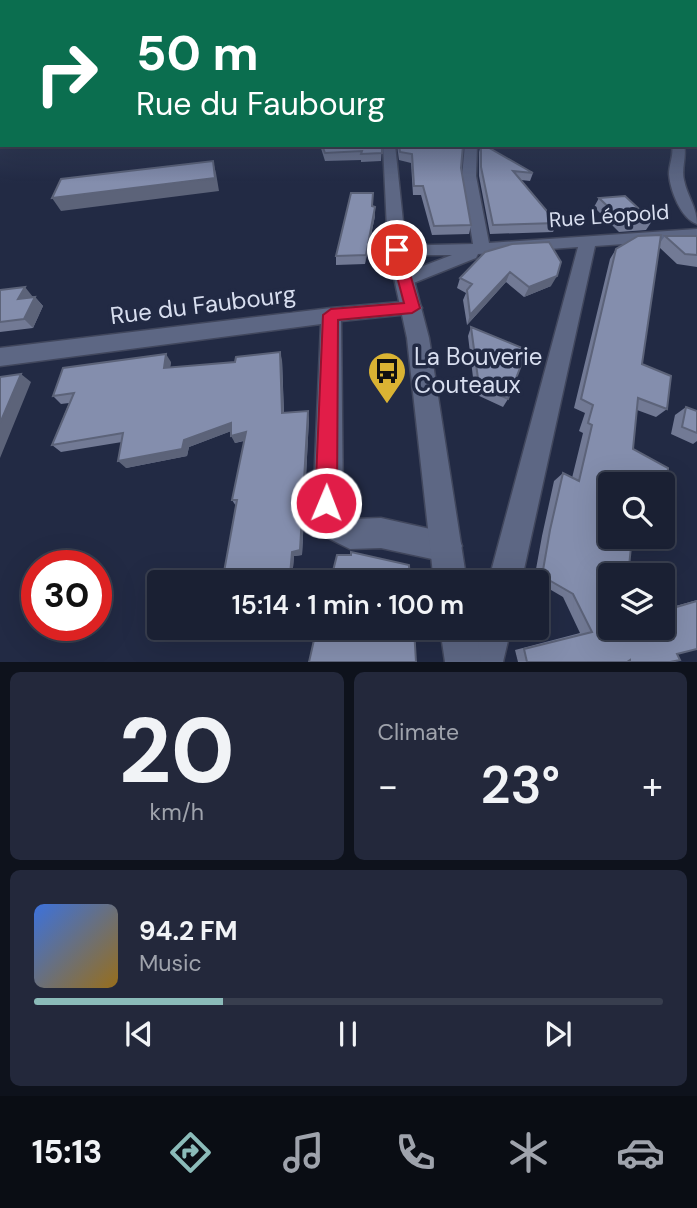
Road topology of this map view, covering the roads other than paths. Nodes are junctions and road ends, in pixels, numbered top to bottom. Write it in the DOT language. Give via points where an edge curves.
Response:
graph roads {
  1 [pos="389,147"];
  2 [pos="471,147"];
  3 [pos="682,151"];
  4 [pos="697,219"];
  5 [pos="697,234"];
  6 [pos="588,240"];
  7 [pos="482,249"];
  8 [pos="397,250"];
  9 [pos="404,280"];
  10 [pos="412,308"];
  11 [pos="331,315"];
  12 [pos="0,357"];
  13 [pos="446,546"];
  14 [pos="450,570"];
  15 [pos="508,570"];
  16 [pos="460,640"];
  17 [pos="490,640"];
  18 [pos="463,662"];
  19 [pos="485,662"];
  1 -- 8 [label="street"];
  2 -- 7 [label="street" via="469,176"];
  3 -- 4 [label="street" via="676,167 677,184"];
  5 -- 6 [label="street, Rue Léopold"];
  6 -- 7 [label="street, Rue Léopold"];
  6 -- 15 [label="street"];
  7 -- 8 [label="street, Rue Léopold"];
  7 -- 9 [label="street, Rue Léopold"];
  8 -- 9 [label="street"];
  9 -- 10 [label="street"];
  10 -- 11 [label="street, Rue du Faubourg"];
  10 -- 13 [label="street"];
  11 -- 12 [label="street, Rue du Faubourg"];
  11 -- 13 [label="street" via="328,509 339,527 350,534 381,533"];
  13 -- 14 [label="street"];
  16 -- 18 [label="street"];
  17 -- 19 [label="street"];
}
